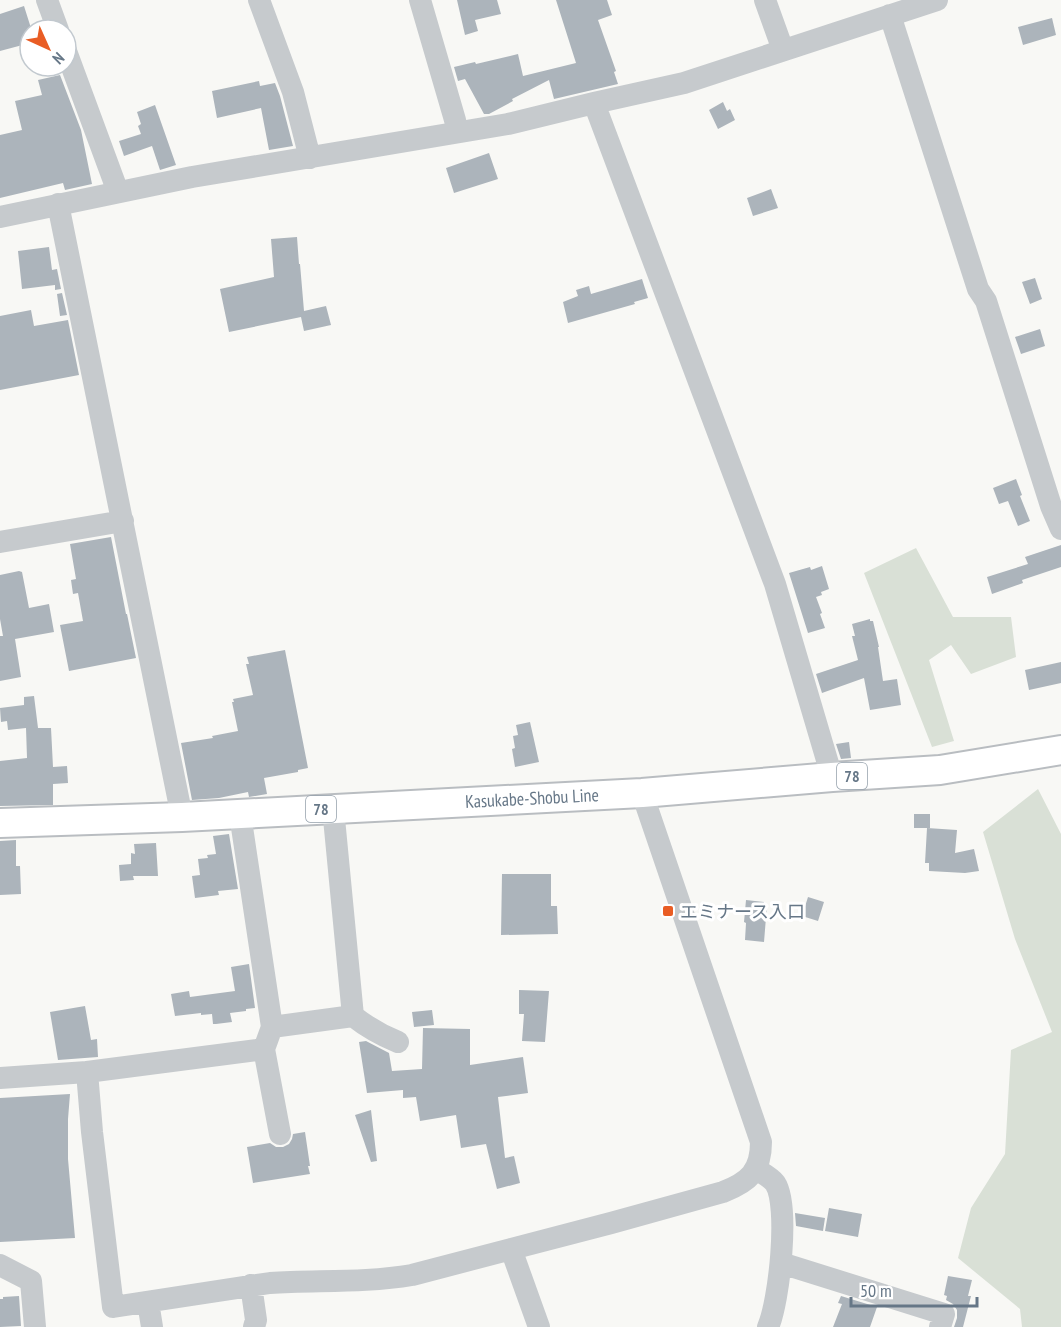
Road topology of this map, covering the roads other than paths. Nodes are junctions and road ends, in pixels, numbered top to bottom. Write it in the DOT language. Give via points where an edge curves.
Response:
graph roads {
  1 [pos="47,0"];
  2 [pos="259,0"];
  3 [pos="420,0"];
  4 [pos="765,0"];
  5 [pos="937,0"];
  6 [pos="890,15"];
  7 [pos="54,18"];
  8 [pos="783,51"];
  9 [pos="76,78"];
  10 [pos="594,103"];
  11 [pos="457,132"];
  12 [pos="310,158"];
  13 [pos="118,192"];
  14 [pos="58,204"];
  15 [pos="0,217"];
  16 [pos="123,521"];
  17 [pos="1061,529"];
  18 [pos="0,542"];
  19 [pos="1061,750"];
  20 [pos="832,777"];
  21 [pos="642,793"];
  22 [pos="333,808"];
  23 [pos="240,814"];
  24 [pos="182,817"];
  25 [pos="0,823"];
  26 [pos="353,1016"];
  27 [pos="272,1027"];
  28 [pos="398,1042"];
  29 [pos="264,1049"];
  30 [pos="87,1072"];
  31 [pos="0,1078"];
  32 [pos="280,1134"];
  33 [pos="756,1169"];
  34 [pos="511,1249"];
  35 [pos="781,1263"];
  36 [pos="0,1265"];
  37 [pos="251,1286"];
  38 [pos="148,1302"];
  39 [pos="35,1327"];
  40 [pos="152,1327"];
  41 [pos="254,1327"];
  42 [pos="539,1327"];
  43 [pos="768,1327"];
  44 [pos="940,1327"];
  1 -- 7 [label="street"];
  2 -- 12 [label="street" via="293,92"];
  3 -- 11 [label="street"];
  4 -- 8 [label="street"];
  5 -- 6 [label="street"];
  6 -- 8 [label="street"];
  6 -- 17 [label="street"];
  8 -- 10 [label="street" via="684,83"];
  9 -- 13 [label="street"];
  10 -- 11 [label="street"];
  10 -- 20 [label="street" via="775,584"];
  11 -- 12 [label="street"];
  12 -- 13 [label="street"];
  13 -- 14 [label="street"];
  14 -- 15 [label="street"];
  14 -- 16 [label="street"];
  16 -- 18 [label="street"];
  16 -- 24 [label="street"];
  19 -- 20 [label="main road, Kasukabe-Shobu Line / 78" via="940,770"];
  20 -- 21 [label="main road, Kasukabe-Shobu Line / 78"];
  21 -- 22 [label="main road, Kasukabe-Shobu Line / 78"];
  21 -- 33 [label="street" via="760,1142 761,1156"];
  22 -- 23 [label="main road, Kasukabe-Shobu Line / 78"];
  22 -- 26 [label="street"];
  23 -- 24 [label="main road, Kasukabe-Shobu Line / 78"];
  23 -- 27 [label="street"];
  24 -- 25 [label="main road, Kasukabe-Shobu Line / 78"];
  26 -- 27 [label="street"];
  26 -- 28 [label="street"];
  27 -- 29 [label="street"];
  29 -- 30 [label="street"];
  29 -- 32 [label="street"];
  30 -- 31 [label="street"];
  30 -- 38 [label="street" via="113,1307"];
  33 -- 34 [label="street" via="738,1186 723,1192"];
  33 -- 35 [label="street" via="775,1184 780,1199"];
  34 -- 37 [label="street" via="387,1279"];
  34 -- 42 [label="street"];
  35 -- 43 [label="street"];
  35 -- 44 [label="street" via="944,1314"];
  36 -- 39 [label="street" via="31,1281"];
  37 -- 38 [label="street"];
  37 -- 41 [label="street"];
  38 -- 40 [label="street"];
}
